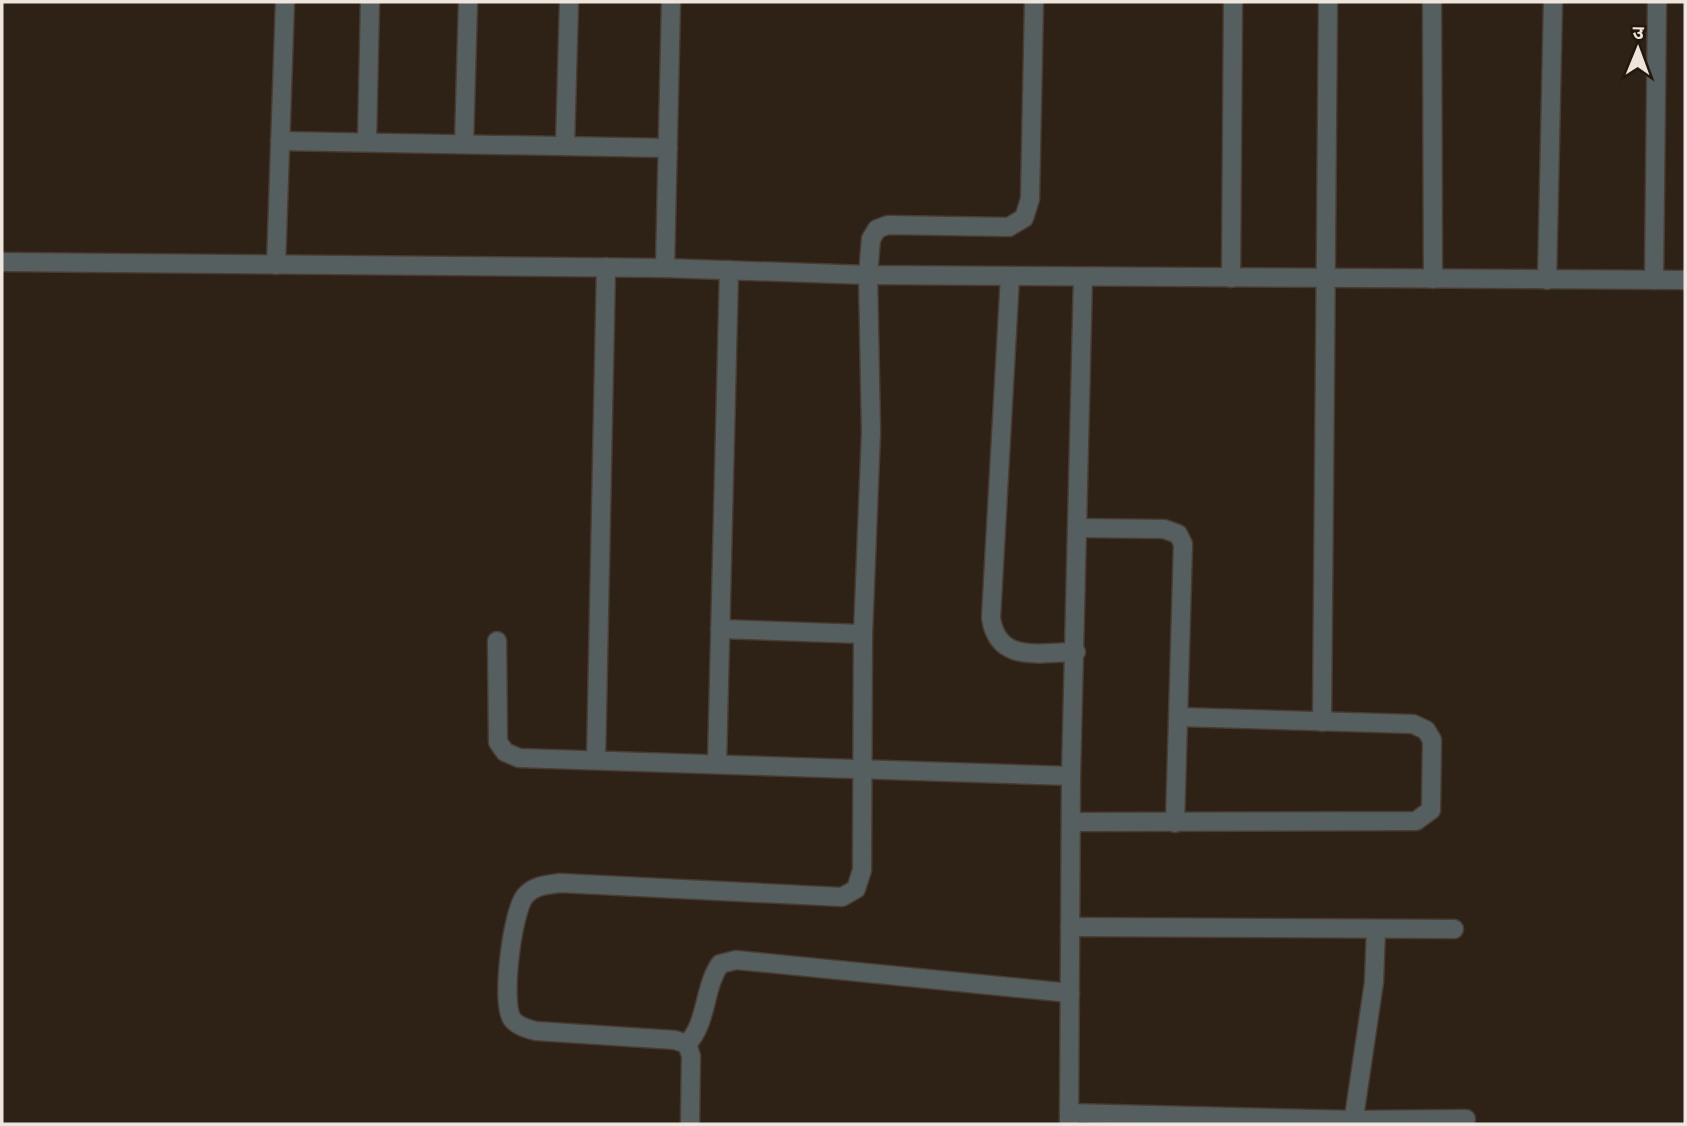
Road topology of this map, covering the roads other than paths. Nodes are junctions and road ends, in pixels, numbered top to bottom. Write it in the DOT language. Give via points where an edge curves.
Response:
graph roads {
  1 [pos="285,2"];
  2 [pos="370,2"];
  3 [pos="468,2"];
  4 [pos="569,2"];
  5 [pos="671,2"];
  6 [pos="1034,2"];
  7 [pos="1233,2"];
  8 [pos="1328,2"];
  9 [pos="1432,2"];
  10 [pos="1553,2"];
  11 [pos="1657,2"];
  12 [pos="280,141"];
  13 [pos="367,142"];
  14 [pos="464,144"];
  15 [pos="565,146"];
  16 [pos="668,148"];
  17 [pos="2,262"];
  18 [pos="276,265"];
  19 [pos="606,267"];
  20 [pos="665,268"];
  21 [pos="729,270"];
  22 [pos="868,275"];
  23 [pos="1010,276"];
  24 [pos="1083,277"];
  25 [pos="1231,278"];
  26 [pos="1327,279"];
  27 [pos="1433,279"];
  28 [pos="1547,280"];
  29 [pos="1654,280"];
  30 [pos="1685,280"];
  31 [pos="1079,528"];
  32 [pos="720,629"];
  33 [pos="863,634"];
  34 [pos="497,641"];
  35 [pos="1076,652"];
  36 [pos="1179,717"];
  37 [pos="1322,722"];
  38 [pos="596,760"];
  39 [pos="717,764"];
  40 [pos="861,769"];
  41 [pos="1070,776"];
  42 [pos="1070,822"];
  43 [pos="1175,823"];
  44 [pos="1070,927"];
  45 [pos="1376,929"];
  46 [pos="1454,929"];
  47 [pos="1070,993"];
  48 [pos="687,1044"];
  49 [pos="1069,1119"];
  50 [pos="1466,1119"];
  51 [pos="1352,1122"];
  52 [pos="690,1124"];
  1 -- 12 [label="street"];
  2 -- 13 [label="street"];
  3 -- 14 [label="street"];
  4 -- 15 [label="street"];
  5 -- 16 [label="street"];
  6 -- 22 [label="street" via="1030,199 1024,218 1009,227 888,225 877,229 871,239"];
  7 -- 25 [label="street"];
  8 -- 26 [label="street"];
  9 -- 27 [label="street"];
  10 -- 28 [label="street"];
  11 -- 29 [label="street"];
  12 -- 13 [label="street"];
  12 -- 18 [label="street"];
  13 -- 14 [label="street"];
  14 -- 15 [label="street"];
  15 -- 16 [label="street"];
  16 -- 20 [label="street"];
  17 -- 18 [label="street"];
  18 -- 19 [label="street"];
  19 -- 20 [label="street"];
  19 -- 38 [label="street"];
  20 -- 21 [label="street"];
  21 -- 22 [label="street"];
  21 -- 32 [label="street"];
  22 -- 23 [label="street"];
  22 -- 33 [label="street" via="872,432"];
  23 -- 24 [label="street"];
  23 -- 35 [label="street" via="992,626 1001,646 1015,652"];
  24 -- 25 [label="street"];
  24 -- 31 [label="street"];
  25 -- 26 [label="street"];
  26 -- 27 [label="street"];
  26 -- 37 [label="street"];
  27 -- 28 [label="street"];
  28 -- 29 [label="street"];
  29 -- 30 [label="street"];
  31 -- 35 [label="street"];
  31 -- 36 [label="street" via="1164,529 1178,534 1184,558"];
  32 -- 33 [label="street"];
  32 -- 39 [label="street"];
  33 -- 40 [label="street"];
  34 -- 38 [label="street" via="496,729 505,752 519,758"];
  35 -- 41 [label="street"];
  36 -- 37 [label="street"];
  36 -- 43 [label="street"];
  37 -- 43 [label="street" via="1413,724 1426,730 1432,740 1433,797 1425,817 1416,821"];
  38 -- 39 [label="street"];
  39 -- 40 [label="street"];
  40 -- 41 [label="street"];
  40 -- 48 [label="street" via="862,870 856,889 842,897 560,883 538,886 517,909 508,1005 520,1026"];
  41 -- 42 [label="street"];
  42 -- 43 [label="street"];
  42 -- 44 [label="street"];
  44 -- 45 [label="street"];
  44 -- 47 [label="street"];
  45 -- 46 [label="street"];
  45 -- 51 [label="street" via="1374,982"];
  47 -- 48 [label="street" via="736,960 720,964 713,975 701,1023"];
  47 -- 49 [label="street"];
  48 -- 52 [label="street" via="691,1056"];
  49 -- 51 [label="street"];
  50 -- 51 [label="street"];
}
